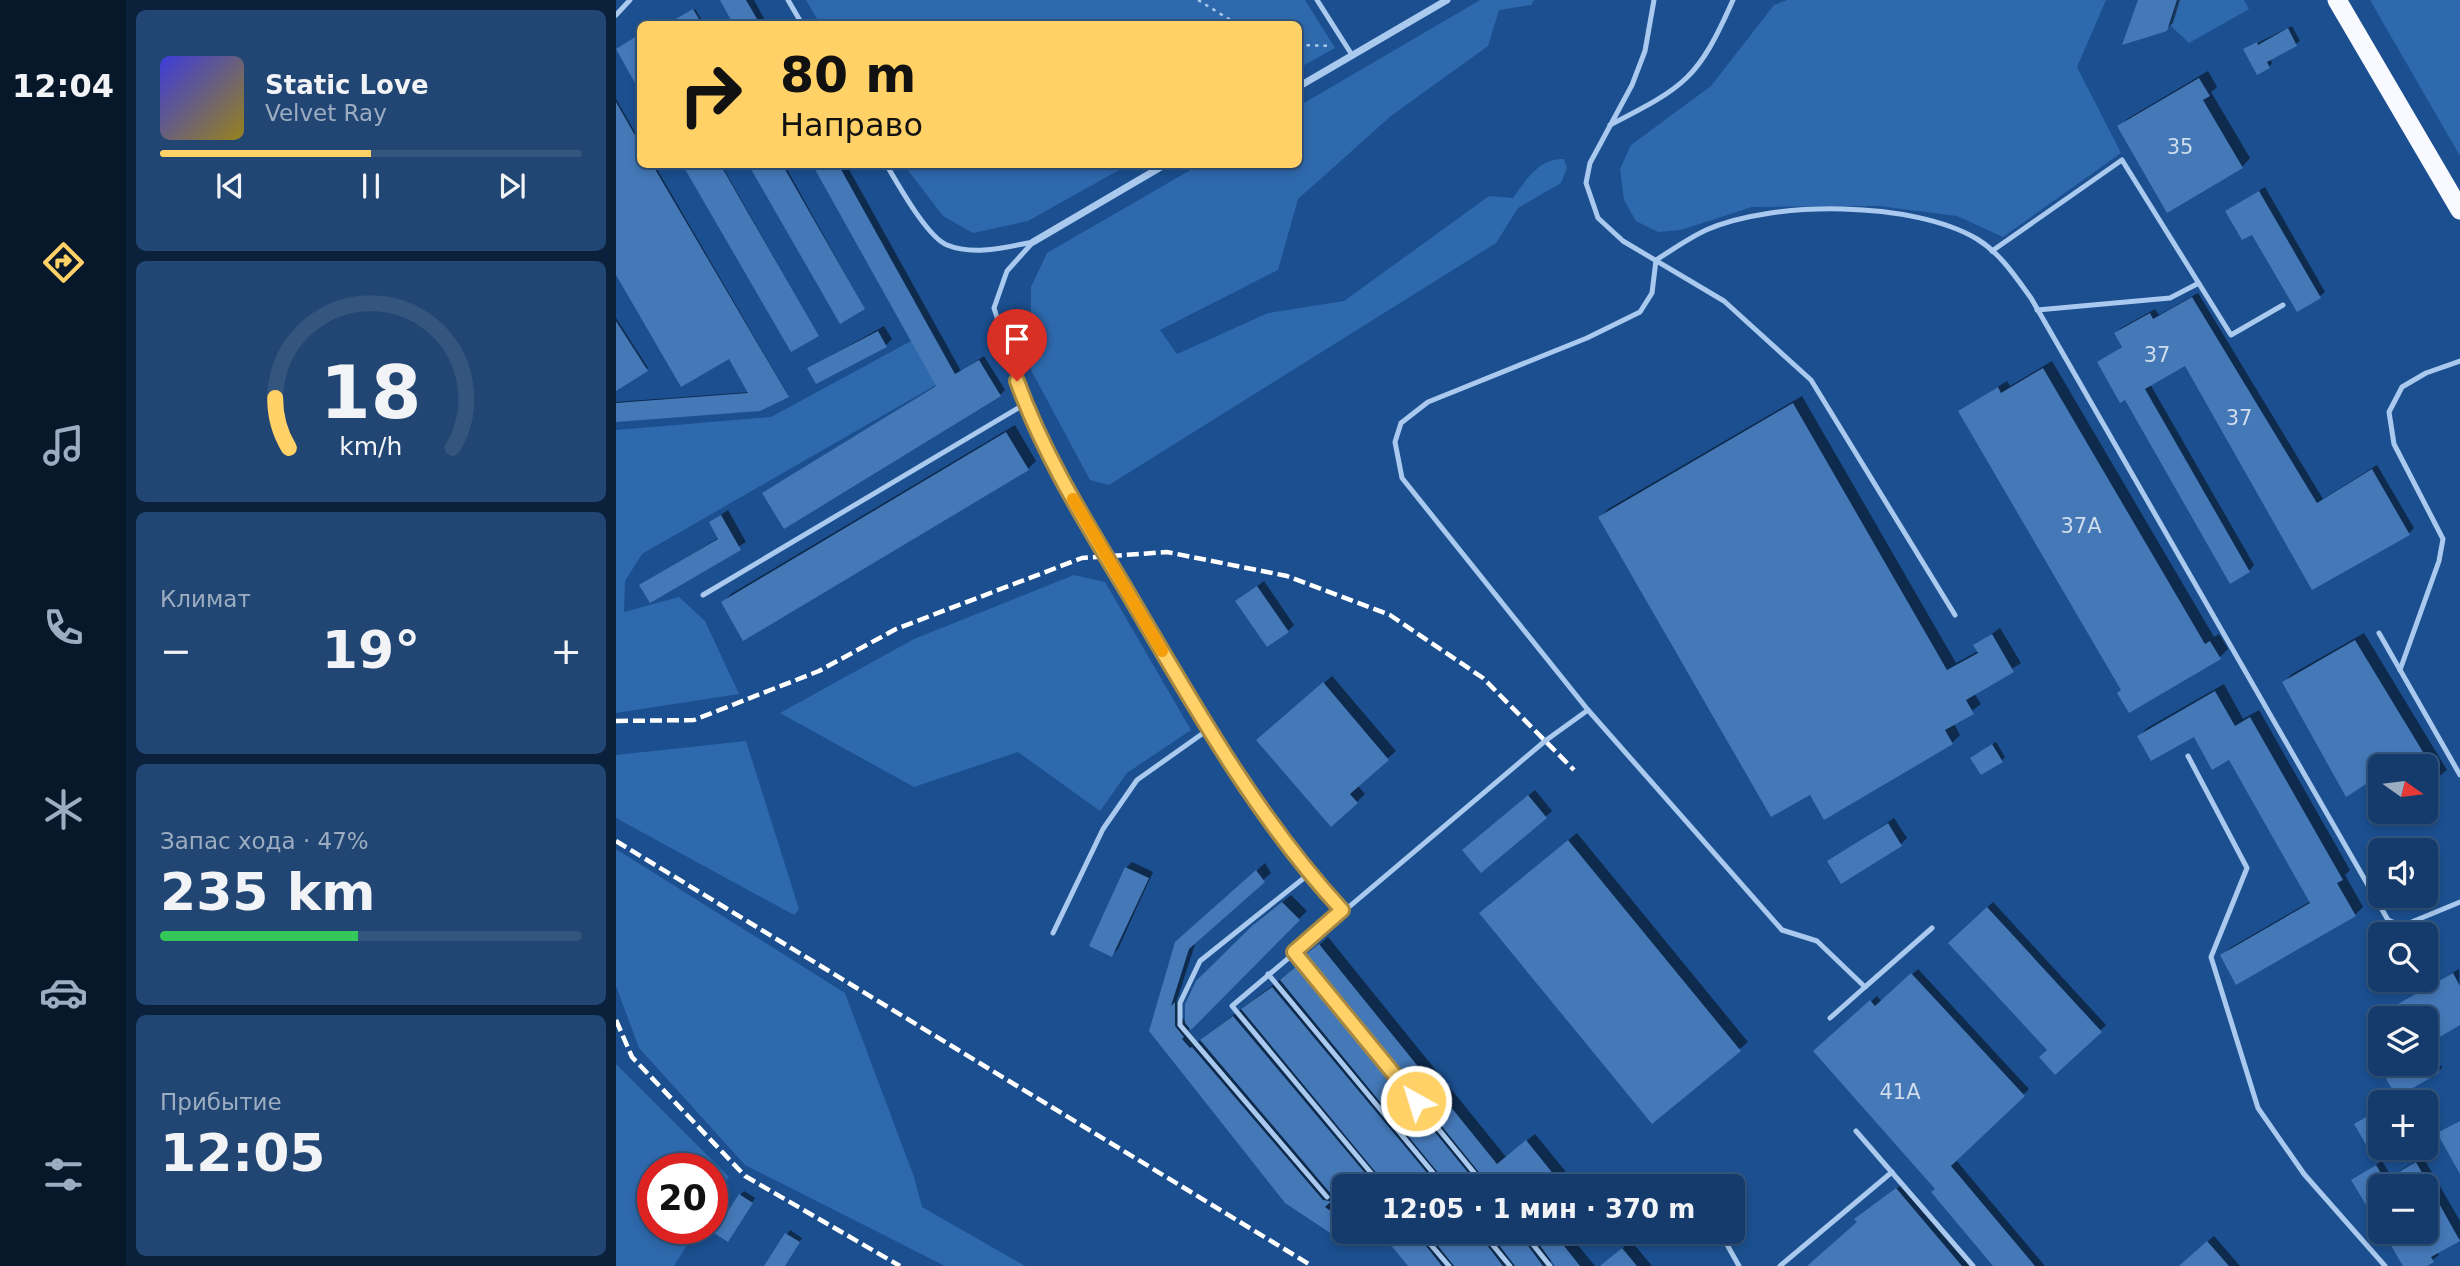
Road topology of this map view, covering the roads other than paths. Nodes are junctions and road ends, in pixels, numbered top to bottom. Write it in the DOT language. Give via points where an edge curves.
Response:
graph roads {
  1 [pos="630,0"];
  2 [pos="788,0"];
  3 [pos="1317,0"];
  4 [pos="1447,0"];
  5 [pos="1654,0"];
  6 [pos="1733,0"];
  7 [pos="2337,0"];
  8 [pos="616,15"];
  9 [pos="800,21"];
  10 [pos="1352,55"];
  11 [pos="1302,85"];
  12 [pos="1610,125"];
  13 [pos="888,168"];
  14 [pos="1159,168"];
  15 [pos="2460,210"];
  16 [pos="1033,242"];
  17 [pos="1992,251"];
  18 [pos="1656,260"];
  19 [pos="2197,284"];
  20 [pos="2283,305"];
  21 [pos="2037,310"];
  22 [pos="2460,361"];
  23 [pos="1025,404"];
  24 [pos="703,595"];
  25 [pos="1955,615"];
  26 [pos="2379,633"];
  27 [pos="2400,670"];
  28 [pos="1588,710"];
  29 [pos="1209,729"];
  30 [pos="2188,756"];
  31 [pos="2460,775"];
  32 [pos="1309,874"];
  33 [pos="2460,902"];
  34 [pos="1342,910"];
  35 [pos="1932,928"];
  36 [pos="1053,933"];
  37 [pos="1294,952"];
  38 [pos="1268,974"];
  39 [pos="1865,987"];
  40 [pos="1830,1018"];
  41 [pos="1856,1131"];
  42 [pos="1892,1172"];
  43 [pos="1372,1174"];
  44 [pos="1434,1174"];
  45 [pos="1475,1174"];
  46 [pos="1327,1197"];
  47 [pos="1430,1244"];
  48 [pos="1492,1244"];
  49 [pos="1532,1244"];
  50 [pos="1727,1244"];
  51 [pos="1448,1266"];
  52 [pos="1510,1266"];
  53 [pos="1550,1266"];
  54 [pos="1739,1266"];
  55 [pos="1780,1266"];
  56 [pos="1973,1266"];
  57 [pos="2385,1266"];
  1 -- 8 [label="lane"];
  2 -- 9 [label="lane"];
  3 -- 10 [label="lane"];
  4 -- 10 [label="street"];
  5 -- 12 [label="lane" via="1645,51"];
  6 -- 12 [label="lane" via="1708,53 1685,83"];
  7 -- 15 [label="highway"];
  10 -- 11 [label="street"];
  12 -- 18 [label="lane" via="1590,163 1586,183 1590,202 1598,218 1623,241"];
  13 -- 16 [label="lane" via="914,211 946,245 984,251"];
  14 -- 16 [label="street"];
  16 -- 23 [label="lane" via="1007,271 994,308"];
  17 -- 18 [label="lane" via="1955,229 1917,219 1870,210 1782,209 1707,230"];
  17 -- 19 [label="lane" via="2122,160"];
  17 -- 21 [label="lane"];
  18 -- 25 [label="lane" via="1724,301 1811,380"];
  18 -- 28 [label="lane" via="1652,293 1640,312 1428,402 1401,423 1395,442 1402,478"];
  19 -- 20 [label="lane" via="2231,335"];
  19 -- 21 [label="lane" via="2170,298"];
  21 -- 33 [label="lane" via="2388,920 2402,926"];
  22 -- 27 [label="lane" via="2402,387 2389,412 2394,444 2443,539"];
  23 -- 24 [label="lane"];
  23 -- 29 [label="lane" via="1054,466"];
  26 -- 27 [label="lane"];
  27 -- 31 [label="lane"];
  28 -- 34 [label="lane"];
  28 -- 39 [label="lane" via="1782,930 1817,941"];
  29 -- 32 [label="lane"];
  29 -- 36 [label="lane" via="1137,780 1103,829"];
  30 -- 57 [label="lane" via="2247,868 2211,957 2258,1108 2304,1174"];
  32 -- 34 [label="lane"];
  32 -- 46 [label="lane" via="1200,961 1180,1003 1180,1025"];
  34 -- 37 [label="lane"];
  35 -- 39 [label="lane"];
  37 -- 38 [label="lane"];
  37 -- 45 [label="lane"];
  38 -- 43 [label="lane" via="1232,1006"];
  38 -- 44 [label="lane"];
  39 -- 40 [label="lane"];
  41 -- 42 [label="lane"];
  42 -- 55 [label="lane"];
  42 -- 56 [label="lane"];
  47 -- 51 [label="lane"];
  48 -- 52 [label="lane"];
  49 -- 53 [label="lane"];
  50 -- 54 [label="lane"];
}
